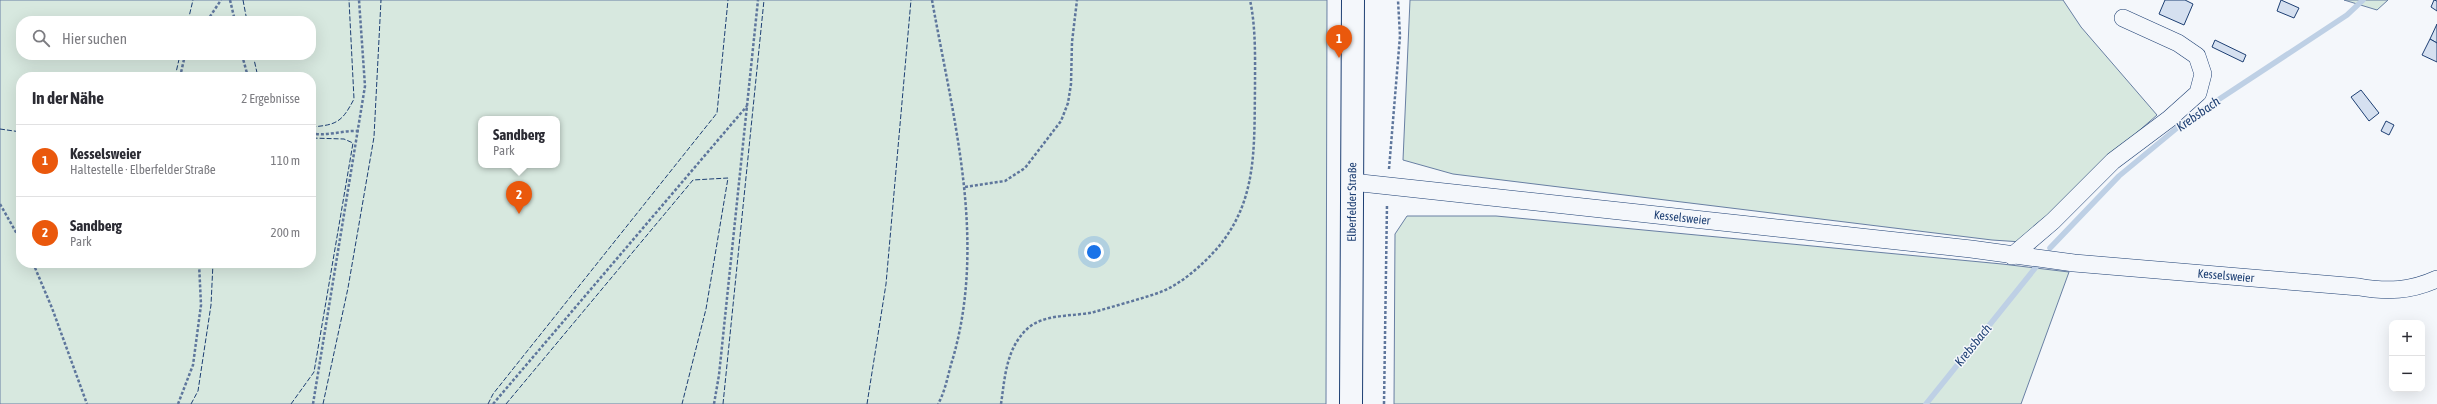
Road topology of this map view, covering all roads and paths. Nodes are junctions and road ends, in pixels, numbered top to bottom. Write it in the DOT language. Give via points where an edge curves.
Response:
graph roads {
  1 [pos="221,0"];
  2 [pos="230,0"];
  3 [pos="359,0"];
  4 [pos="758,0"];
  5 [pos="932,0"];
  6 [pos="1077,0"];
  7 [pos="1250,0"];
  8 [pos="1353,0"];
  9 [pos="1398,0"];
  10 [pos="210,16"];
  11 [pos="234,16"];
  12 [pos="2123,18"];
  13 [pos="184,60"];
  14 [pos="243,60"];
  15 [pos="181,72"];
  16 [pos="247,72"];
  17 [pos="747,106"];
  18 [pos="358,131"];
  19 [pos="316,134"];
  20 [pos="1352,182"];
  21 [pos="965,187"];
  22 [pos="1388,187"];
  23 [pos="0,204"];
  24 [pos="16,232"];
  25 [pos="2012,256"];
  26 [pos="35,268"];
  27 [pos="199,268"];
  28 [pos="2437,279"];
  29 [pos="87,404"];
  30 [pos="178,404"];
  31 [pos="313,404"];
  32 [pos="493,404"];
  33 [pos="714,404"];
  34 [pos="938,404"];
  35 [pos="1002,404"];
  36 [pos="1351,404"];
  37 [pos="1384,404"];
  1 -- 10 [label="path"];
  2 -- 11 [label="path"];
  3 -- 18 [label="path" via="360,42 366,69"];
  4 -- 17 [label="path"];
  5 -- 21 [label="path" via="953,105"];
  6 -- 21 [label="path" via="1071,84 1068,103 1061,121 1025,168 1005,181"];
  7 -- 35 [label="path" via="1255,59 1254,160 1249,190 1233,227 1214,253 1187,277 1160,292 1092,312 1046,319 1028,328 1015,342 1008,360"];
  8 -- 20 [label="main road, Elberfelder Straße"];
  9 -- 22 [label="path" via="1400,36"];
  12 -- 25 [label="street" via="2178,43 2197,56 2204,74 2198,93 2113,161 2053,221"];
  13 -- 15 [label="path"];
  14 -- 16 [label="path"];
  17 -- 32 [label="path"];
  17 -- 33 [label="path"];
  18 -- 19 [label="path" via="344,130"];
  18 -- 31 [label="path"];
  20 -- 22 [label="street, Kesselsweier"];
  20 -- 36 [label="main road, Elberfelder Straße"];
  21 -- 34 [label="path" via="968,271 962,327"];
  22 -- 25 [label="street, Kesselsweier" via="1963,248"];
  22 -- 37 [label="path"];
  23 -- 24 [label="path"];
  25 -- 28 [label="street, Kesselsweier" via="2383,291 2418,288"];
  26 -- 29 [label="path"];
  27 -- 30 [label="path" via="201,305 193,365"];
}
